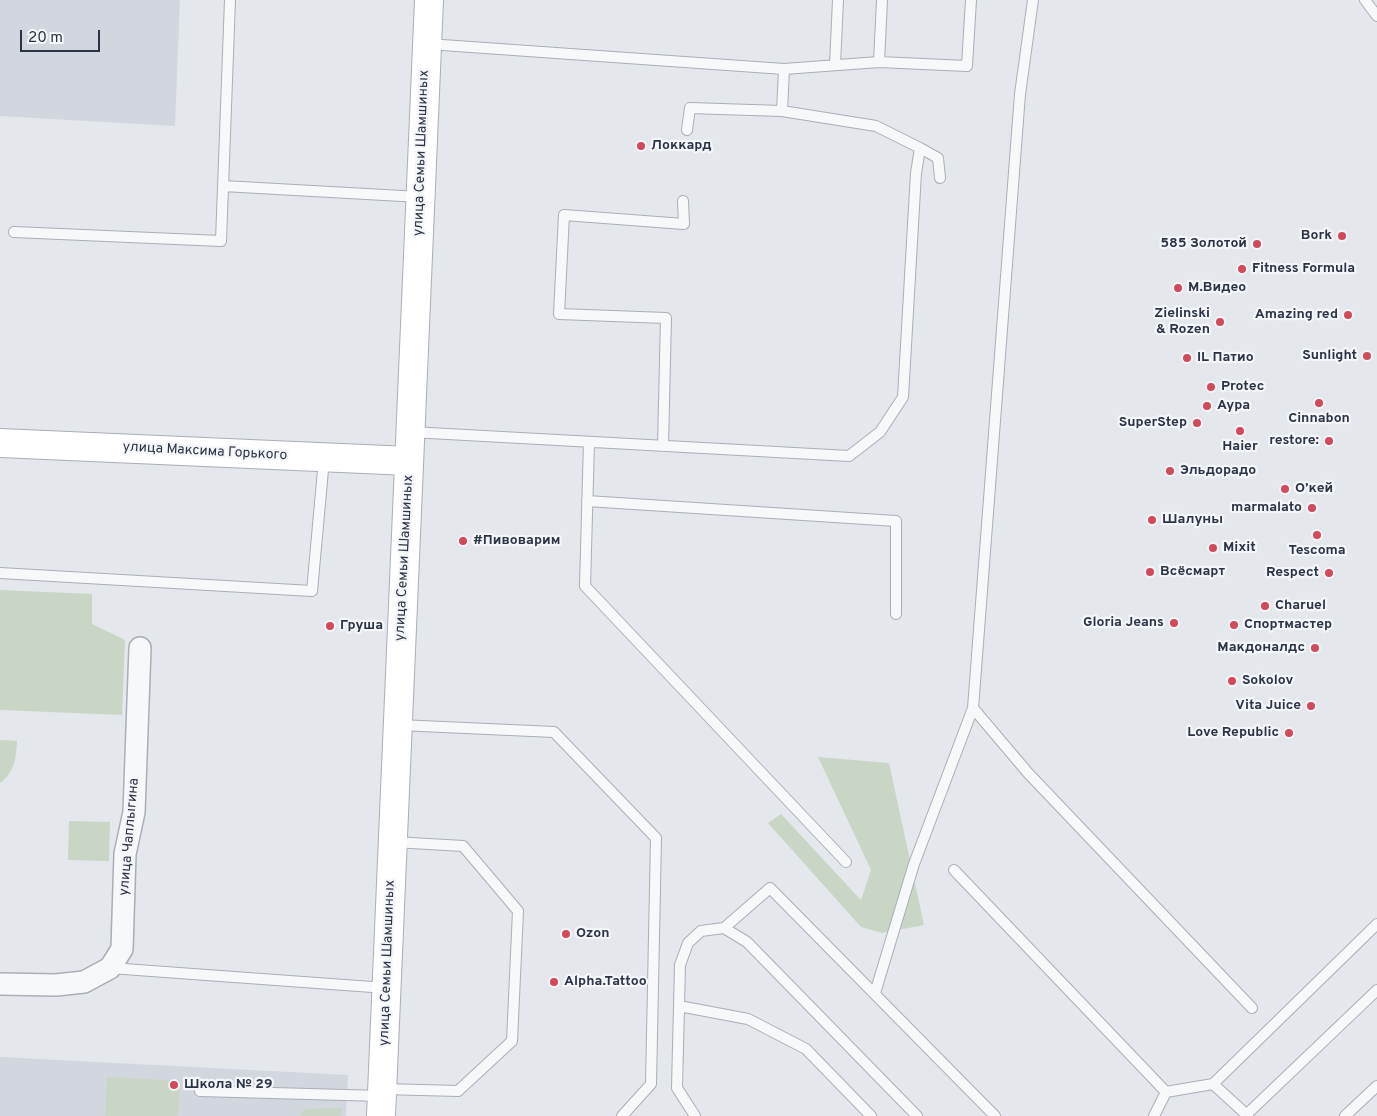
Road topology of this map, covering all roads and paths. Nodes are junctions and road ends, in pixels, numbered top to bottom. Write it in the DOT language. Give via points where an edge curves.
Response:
graph roads {
  1 [pos="230,0"];
  2 [pos="429,0"];
  3 [pos="838,0"];
  4 [pos="882,0"];
  5 [pos="970,0"];
  6 [pos="1033,0"];
  7 [pos="1365,0"];
  8 [pos="1377,16"];
  9 [pos="427,44"];
  10 [pos="879,62"];
  11 [pos="835,65"];
  12 [pos="784,69"];
  13 [pos="782,112"];
  14 [pos="687,130"];
  15 [pos="920,148"];
  16 [pos="940,178"];
  17 [pos="223,186"];
  18 [pos="420,197"];
  19 [pos="683,200"];
  20 [pos="14,232"];
  21 [pos="410,432"];
  22 [pos="589,442"];
  23 [pos="0,443"];
  24 [pos="663,446"];
  25 [pos="324,458"];
  26 [pos="409,461"];
  27 [pos="587,501"];
  28 [pos="0,573"];
  29 [pos="896,614"];
  30 [pos="140,648"];
  31 [pos="972,708"];
  32 [pos="398,725"];
  33 [pos="393,842"];
  34 [pos="846,862"];
  35 [pos="954,870"];
  36 [pos="1377,924"];
  37 [pos="724,928"];
  38 [pos="110,968"];
  39 [pos="0,984"];
  40 [pos="387,988"];
  41 [pos="1377,990"];
  42 [pos="875,993"];
  43 [pos="679,1006"];
  44 [pos="1252,1008"];
  45 [pos="1213,1084"];
  46 [pos="1377,1086"];
  47 [pos="200,1091"];
  48 [pos="1166,1092"];
  49 [pos="382,1100"];
  50 [pos="1247,1115"];
  51 [pos="622,1116"];
  52 [pos="695,1116"];
  53 [pos="871,1116"];
  54 [pos="917,1116"];
  55 [pos="995,1116"];
  56 [pos="1154,1116"];
  57 [pos="1345,1116"];
  1 -- 17 [label="lane"];
  2 -- 9 [label="street, улица Семьи Шамшиных"];
  3 -- 11 [label="lane"];
  4 -- 10 [label="lane"];
  5 -- 10 [label="lane" via="967,66"];
  6 -- 31 [label="lane" via="1020,94"];
  7 -- 8 [label="lane"];
  9 -- 12 [label="lane"];
  9 -- 18 [label="street, улица Семьи Шамшиных"];
  10 -- 11 [label="lane"];
  11 -- 12 [label="lane"];
  12 -- 13 [label="lane"];
  13 -- 14 [label="lane" via="690,108"];
  13 -- 15 [label="lane" via="876,126"];
  15 -- 16 [label="lane" via="938,158"];
  15 -- 24 [label="lane" via="903,397 880,432 849,456"];
  17 -- 18 [label="lane"];
  17 -- 20 [label="lane" via="221,240"];
  18 -- 21 [label="street, улица Семьи Шамшиных"];
  19 -- 24 [label="lane" via="684,224 564,216 559,314 666,318"];
  21 -- 22 [label="lane"];
  21 -- 26 [label="street, улица Семьи Шамшиных"];
  22 -- 24 [label="lane"];
  22 -- 27 [label="lane"];
  23 -- 25 [label="street, улица Максима Горького"];
  25 -- 26 [label="street, улица Максима Горького"];
  25 -- 28 [label="lane" via="312,591"];
  26 -- 32 [label="street, улица Семьи Шамшиных"];
  27 -- 29 [label="lane" via="896,521"];
  27 -- 34 [label="lane" via="585,586"];
  30 -- 38 [label="street, улица Чаплыгина" via="134,812 125,854 122,949"];
  31 -- 42 [label="lane" via="914,864"];
  31 -- 44 [label="lane" via="1028,773"];
  32 -- 33 [label="street, улица Семьи Шамшиных"];
  32 -- 51 [label="lane" via="554,732 656,838 651,1084"];
  33 -- 40 [label="street, улица Семьи Шамшиных"];
  33 -- 49 [label="lane" via="463,846 518,911 518,920 512,1041 458,1090"];
  35 -- 48 [label="lane"];
  36 -- 45 [label="lane"];
  37 -- 42 [label="lane" via="770,888"];
  37 -- 43 [label="lane" via="701,931 688,943 680,965"];
  37 -- 54 [label="lane" via="747,942"];
  38 -- 39 [label="street" via="84,982"];
  38 -- 40 [label="lane"];
  40 -- 49 [label="street, улица Семьи Шамшиных"];
  41 -- 50 [label="lane"];
  42 -- 55 [label="lane"];
  43 -- 52 [label="lane" via="677,1088"];
  43 -- 53 [label="lane" via="748,1019 806,1049"];
  45 -- 48 [label="lane"];
  45 -- 50 [label="lane"];
  46 -- 57 [label="lane"];
  47 -- 49 [label="lane"];
  48 -- 56 [label="lane"];
}
